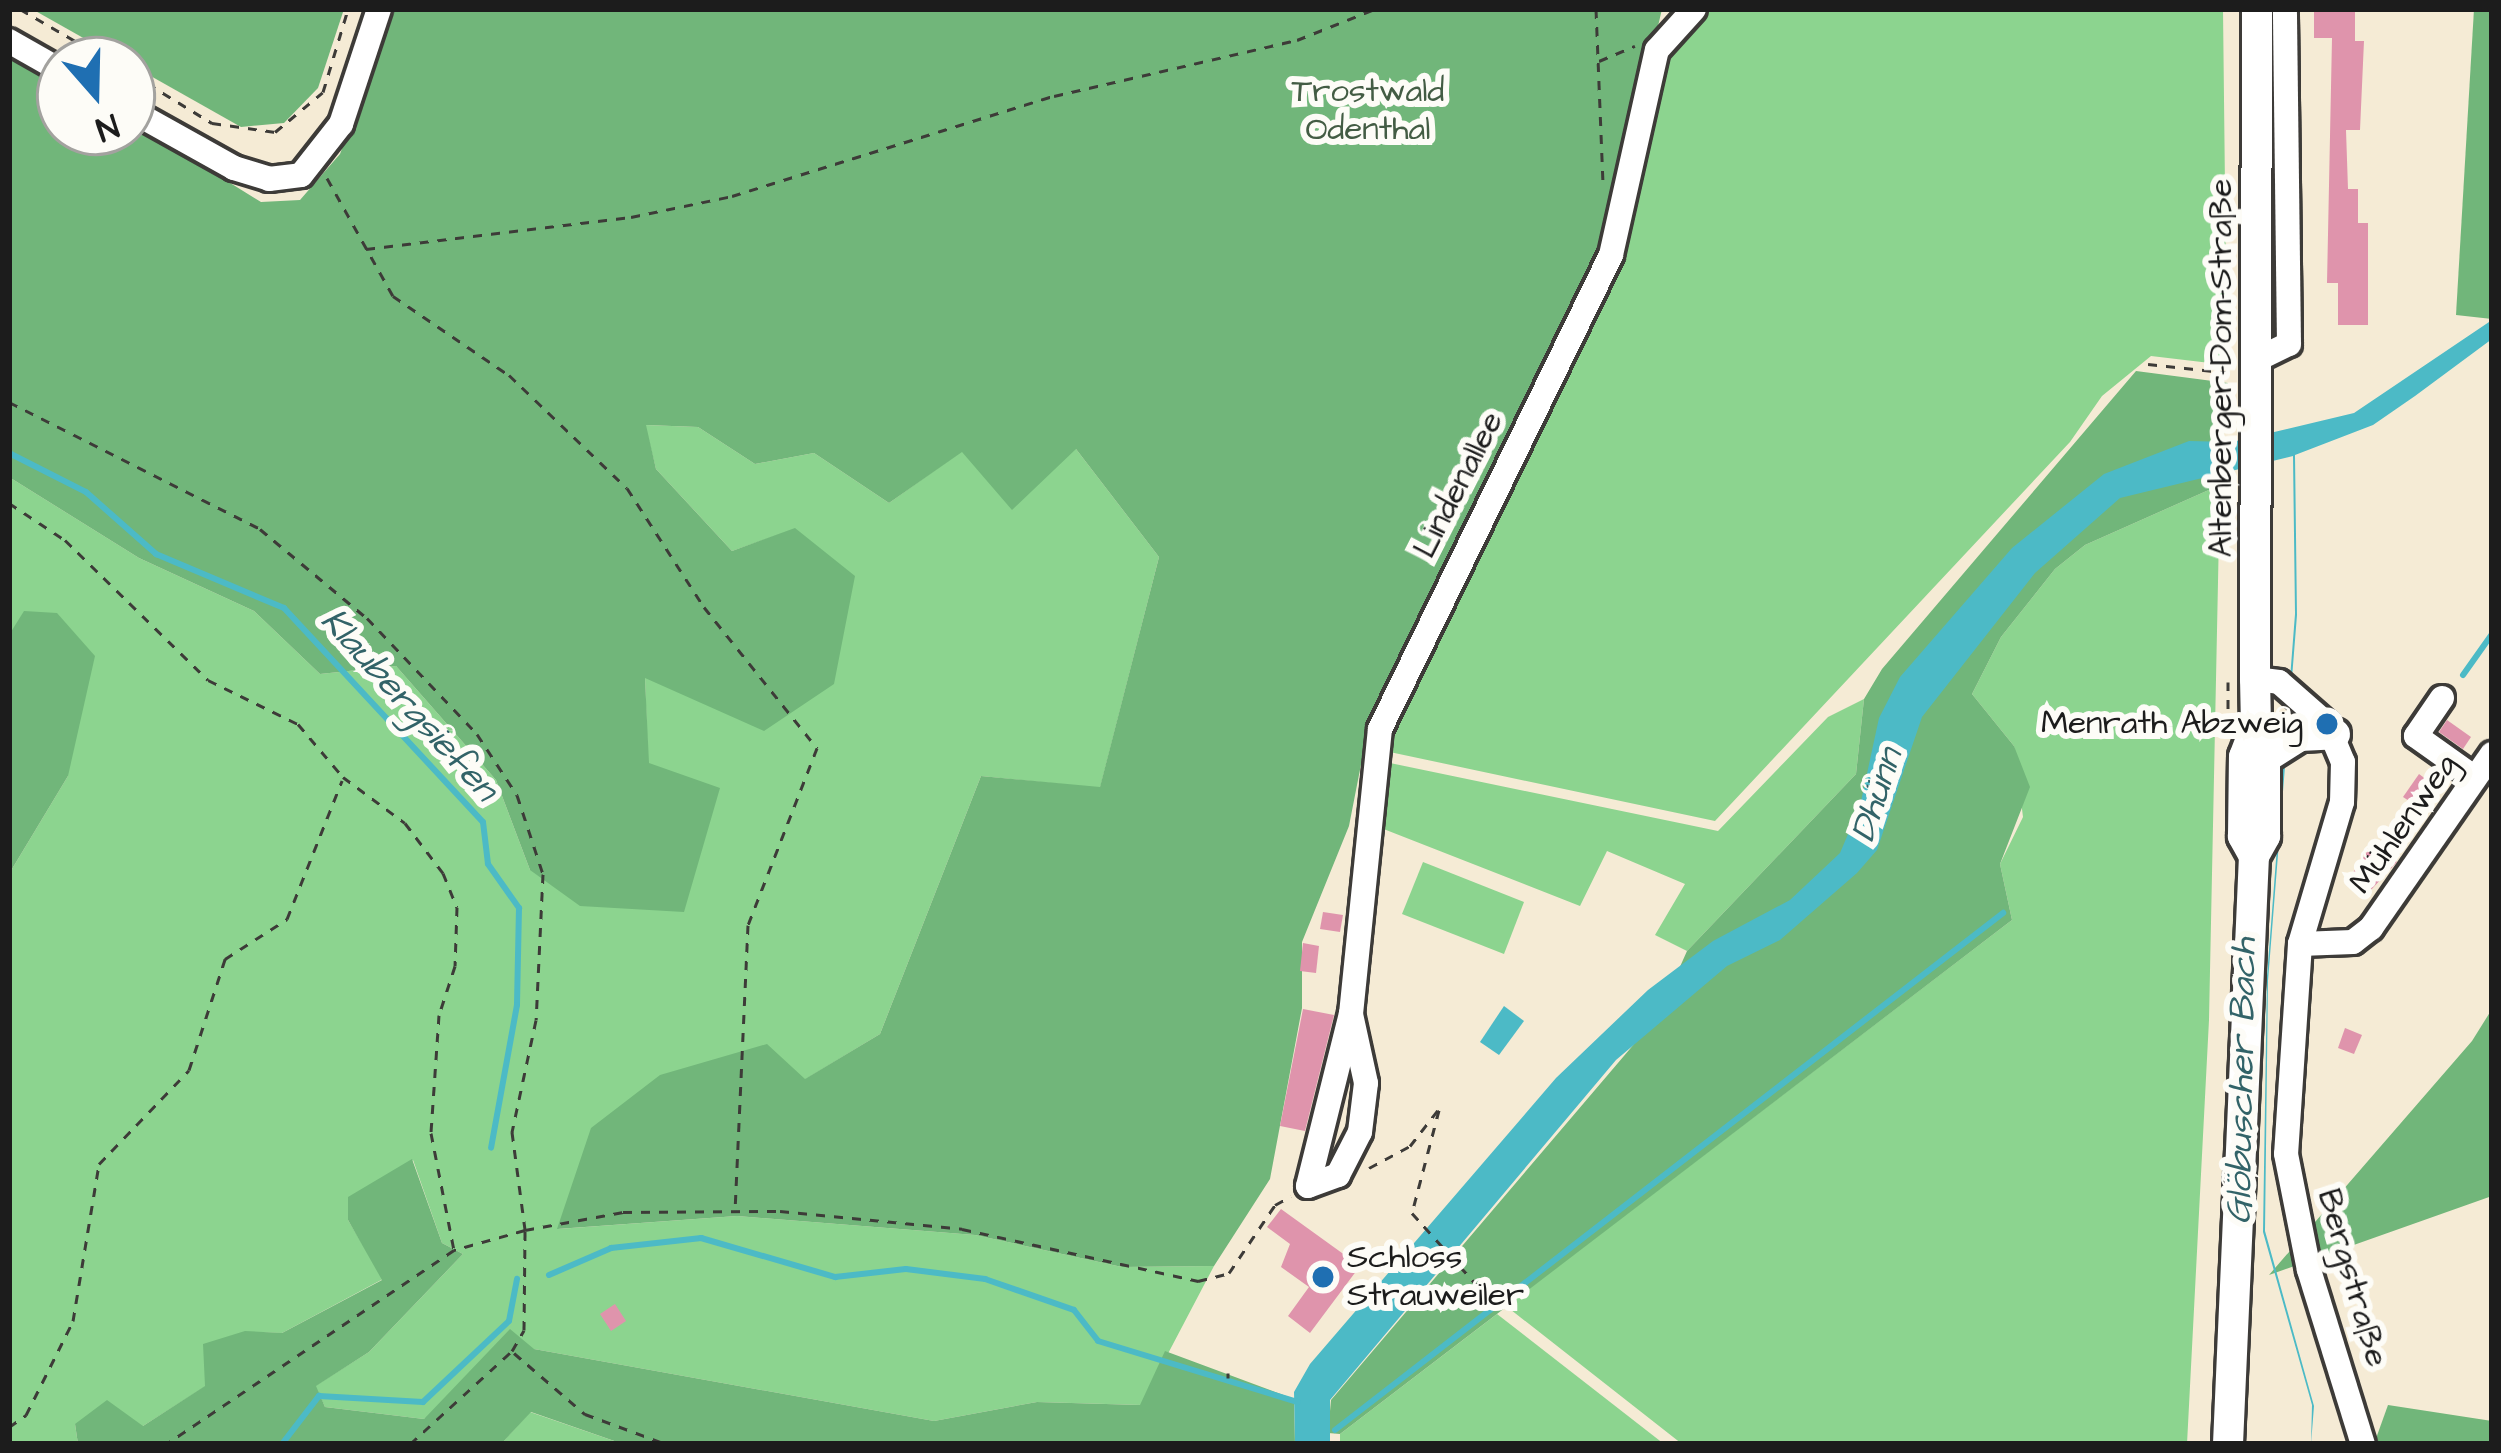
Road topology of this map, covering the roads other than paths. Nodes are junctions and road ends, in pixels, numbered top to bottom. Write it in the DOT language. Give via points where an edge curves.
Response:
graph roads {
  1 [pos="379,9"];
  2 [pos="1694,9"];
  3 [pos="2258,9"];
  4 [pos="2285,9"];
  5 [pos="9,40"];
  6 [pos="36,56"];
  7 [pos="156,123"];
  8 [pos="2258,378"];
  9 [pos="2242,678"];
  10 [pos="2442,698"];
  11 [pos="2256,727"];
  12 [pos="2335,734"];
  13 [pos="2492,754"];
  14 [pos="2265,758"];
  15 [pos="2475,778"];
  16 [pos="2254,856"];
  17 [pos="2300,944"];
  18 [pos="1351,1014"];
  19 [pos="2228,1444"];
  20 [pos="2363,1444"];
  1 -- 7 [label="street" via="341,124 301,175 269,179"];
  2 -- 18 [label="street, Lindenallee" via="1657,50 1611,255 1380,729"];
  3 -- 8 [label="main road, Altenberger-Dom-Straße"];
  4 -- 8 [label="street" via="2289,344"];
  5 -- 6 [label="street"];
  8 -- 9 [label="main road, Altenberger-Dom-Straße" via="2259,476"];
  9 -- 11 [label="main road, Altenberger-Dom-Straße"];
  9 -- 12 [label="street" via="2279,682"];
  10 -- 15 [label="street" via="2416,736"];
  11 -- 14 [label="main road, Altenberger-Dom-Straße"];
  11 -- 16 [label="main road, Altenberger-Dom-Straße" via="2244,757 2243,836"];
  12 -- 14 [label="main road" via="2300,736"];
  12 -- 17 [label="street, Bergstraße" via="2342,802"];
  13 -- 15 [label="street, Mühlenweg"];
  14 -- 16 [label="main road, Altenberger-Dom-Straße" via="2265,836"];
  15 -- 17 [label="street, Mühlenweg" via="2371,928 2354,942"];
  16 -- 19 [label="main road, Altenberger-Dom-Straße"];
  17 -- 20 [label="street, Bergstraße" via="2286,1154 2309,1270"];
  18 -- 18 [label="street, Lindenallee" via="1308,1186 1338,1175 1364,1115 1366,1083"];
}
